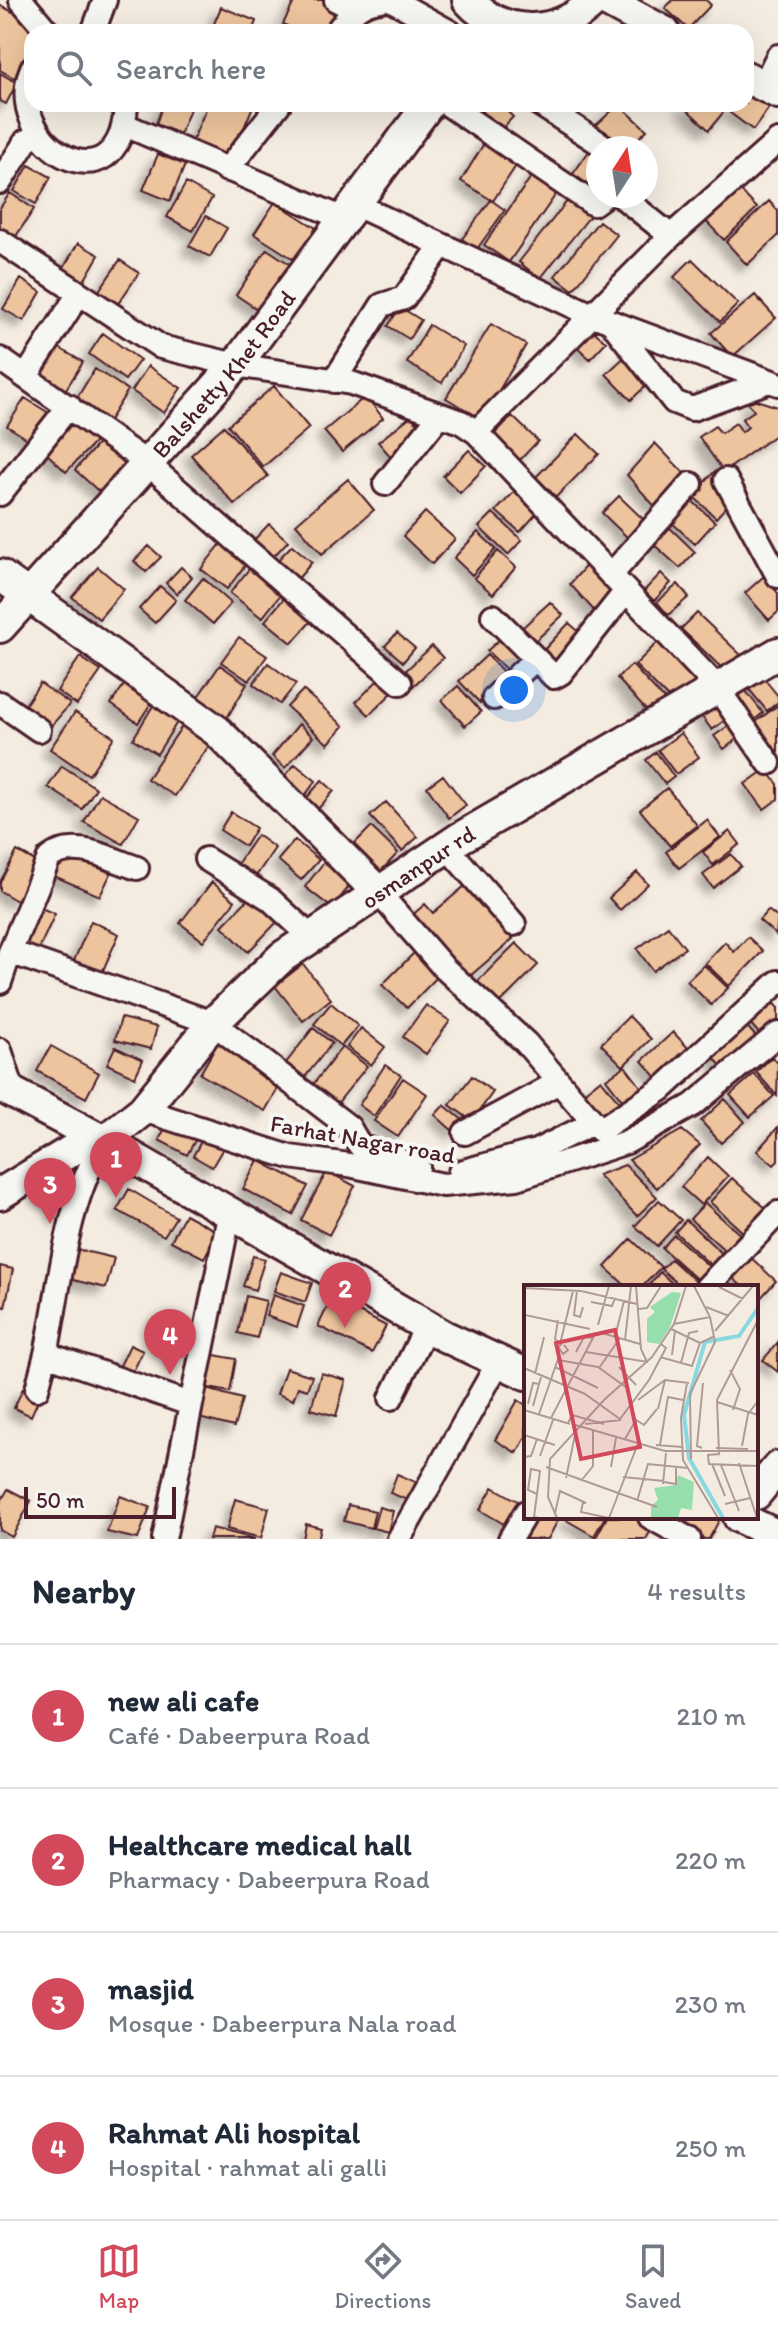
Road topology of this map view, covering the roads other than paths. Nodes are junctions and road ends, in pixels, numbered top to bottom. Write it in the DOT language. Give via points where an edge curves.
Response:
graph roads {
  1 [pos="21,0"];
  2 [pos="105,0"];
  3 [pos="381,0"];
  4 [pos="392,0"];
  5 [pos="468,0"];
  6 [pos="595,0"];
  7 [pos="605,0"];
  8 [pos="345,5"];
  9 [pos="41,24"];
  10 [pos="96,24"];
  11 [pos="339,24"];
  12 [pos="436,24"];
  13 [pos="486,24"];
  14 [pos="556,24"];
  15 [pos="649,24"];
  16 [pos="778,56"];
  17 [pos="24,77"];
  18 [pos="762,85"];
  19 [pos="273,112"];
  20 [pos="423,112"];
  21 [pos="459,112"];
  22 [pos="551,112"];
  23 [pos="126,114"];
  24 [pos="588,136"];
  25 [pos="26,141"];
  26 [pos="778,141"];
  27 [pos="227,170"];
  28 [pos="0,182"];
  29 [pos="586,199"];
  30 [pos="636,208"];
  31 [pos="349,212"];
  32 [pos="671,236"];
  33 [pos="0,241"];
  34 [pos="442,245"];
  35 [pos="78,295"];
  36 [pos="601,318"];
  37 [pos="0,359"];
  38 [pos="236,365"];
  39 [pos="27,375"];
  40 [pos="334,381"];
  41 [pos="773,382"];
  42 [pos="69,406"];
  43 [pos="440,415"];
  44 [pos="476,432"];
  45 [pos="147,463"];
  46 [pos="726,480"];
  47 [pos="385,484"];
  48 [pos="691,484"];
  49 [pos="0,494"];
  50 [pos="0,575"];
  51 [pos="778,576"];
  52 [pos="618,583"];
  53 [pos="29,594"];
  54 [pos="493,616"];
  55 [pos="0,627"];
  56 [pos="778,653"];
  57 [pos="534,660"];
  58 [pos="400,683"];
  59 [pos="716,686"];
  60 [pos="494,698"];
  61 [pos="0,703"];
  62 [pos="39,730"];
  63 [pos="769,763"];
  64 [pos="447,847"];
  65 [pos="206,859"];
  66 [pos="137,868"];
  67 [pos="378,892"];
  68 [pos="514,924"];
  69 [pos="311,937"];
  70 [pos="10,952"];
  71 [pos="0,982"];
  72 [pos="778,982"];
  73 [pos="213,1023"];
  74 [pos="778,1034"];
  75 [pos="0,1050"];
  76 [pos="559,1082"];
  77 [pos="5,1099"];
  78 [pos="143,1110"];
  79 [pos="593,1123"];
  80 [pos="465,1133"];
  81 [pos="104,1141"];
  82 [pos="0,1194"];
  83 [pos="778,1213"];
  84 [pos="229,1216"];
  85 [pos="709,1285"];
  86 [pos="426,1327"];
  87 [pos="46,1354"];
  88 [pos="498,1363"];
  89 [pos="524,1373"];
  90 [pos="37,1389"];
  91 [pos="391,1398"];
  92 [pos="190,1404"];
  93 [pos="760,1494"];
  94 [pos="524,1515"];
  95 [pos="654,1519"];
  96 [pos="738,1519"];
  97 [pos="778,1536"];
  98 [pos="164,1539"];
  99 [pos="399,1539"];
  100 [pos="510,1539"];
  101 [pos="689,1539"];
  102 [pos="721,1539"];
  1 -- 9 [label="street"];
  2 -- 10 [label="street"];
  3 -- 8 [label="street"];
  4 -- 12 [label="street"];
  5 -- 13 [label="street"];
  6 -- 14 [label="street" via="572,19"];
  7 -- 15 [label="street"];
  8 -- 11 [label="street"];
  16 -- 18 [label="street"];
  17 -- 25 [label="street" via="15,111"];
  19 -- 27 [label="street"];
  20 -- 31 [label="street, Balshetty Khet Road"];
  21 -- 29 [label="street"];
  22 -- 24 [label="street"];
  23 -- 25 [label="street" via="108,150 81,162 51,160"];
  23 -- 27 [label="street"];
  25 -- 28 [label="street"];
  26 -- 32 [label="street"];
  27 -- 31 [label="street"];
  30 -- 32 [label="street"];
  31 -- 34 [label="street"];
  31 -- 38 [label="street, Balshetty Khet Road"];
  32 -- 36 [label="street"];
  33 -- 35 [label="street"];
  34 -- 36 [label="street"];
  34 -- 40 [label="street" via="404,298 382,305"];
  35 -- 38 [label="street" via="161,347"];
  35 -- 39 [label="street"];
  36 -- 41 [label="street"];
  36 -- 41 [label="street" via="674,402 692,409"];
  36 -- 44 [label="street"];
  37 -- 39 [label="street"];
  38 -- 40 [label="street"];
  38 -- 45 [label="street, Balshetty Khet Road"];
  39 -- 42 [label="street"];
  40 -- 43 [label="street"];
  42 -- 45 [label="street"];
  42 -- 49 [label="street"];
  43 -- 44 [label="street"];
  43 -- 47 [label="street"];
  44 -- 52 [label="street"];
  45 -- 53 [label="street, Balshetty Khet Road"];
  45 -- 58 [label="street"];
  46 -- 51 [label="street"];
  48 -- 52 [label="street"];
  50 -- 53 [label="street"];
  52 -- 57 [label="street" via="561,673 547,674"];
  52 -- 59 [label="street"];
  53 -- 55 [label="street, Balshetty Khet Road"];
  53 -- 67 [label="street" via="217,731"];
  54 -- 57 [label="street"];
  56 -- 59 [label="street, osmanpur rd"];
  57 -- 60 [label="street"];
  59 -- 63 [label="street"];
  59 -- 64 [label="street, osmanpur rd"];
  61 -- 62 [label="street"];
  64 -- 67 [label="street, osmanpur rd"];
  64 -- 68 [label="street"];
  65 -- 69 [label="street" via="270,899"];
  66 -- 70 [label="street" via="81,850 55,853"];
  67 -- 69 [label="street, osmanpur rd"];
  67 -- 76 [label="street" via="444,968 526,1043"];
  69 -- 73 [label="street, osmanpur rd" via="282,957"];
  70 -- 71 [label="street"];
  70 -- 73 [label="street, Farhat Nagar road"];
  72 -- 79 [label="street" via="662,1089 600,1130"];
  73 -- 78 [label="street, osmanpur rd"];
  73 -- 79 [label="street, Farhat Nagar road" via="349,1127 360,1146 409,1165 464,1172 536,1151"];
  74 -- 78 [label="street, Farhat Nagar road" via="693,1105 627,1142 517,1178 443,1185 290,1157"];
  75 -- 77 [label="street"];
  76 -- 79 [label="street"];
  76 -- 80 [label="street"];
  77 -- 81 [label="street"];
  78 -- 81 [label="street, osmanpur rd"];
  81 -- 82 [label="street, osmanpur rd" via="74,1149"];
  81 -- 84 [label="street"];
  81 -- 87 [label="street" via="87,1169 62,1258"];
  83 -- 85 [label="street"];
  84 -- 86 [label="street"];
  84 -- 92 [label="street"];
  86 -- 88 [label="street"];
  86 -- 91 [label="street"];
  87 -- 90 [label="street"];
  87 -- 92 [label="street"];
  88 -- 89 [label="street"];
  88 -- 99 [label="street"];
  92 -- 98 [label="street"];
  93 -- 97 [label="street"];
  94 -- 100 [label="street"];
  95 -- 101 [label="street"];
  96 -- 102 [label="street"];
}
